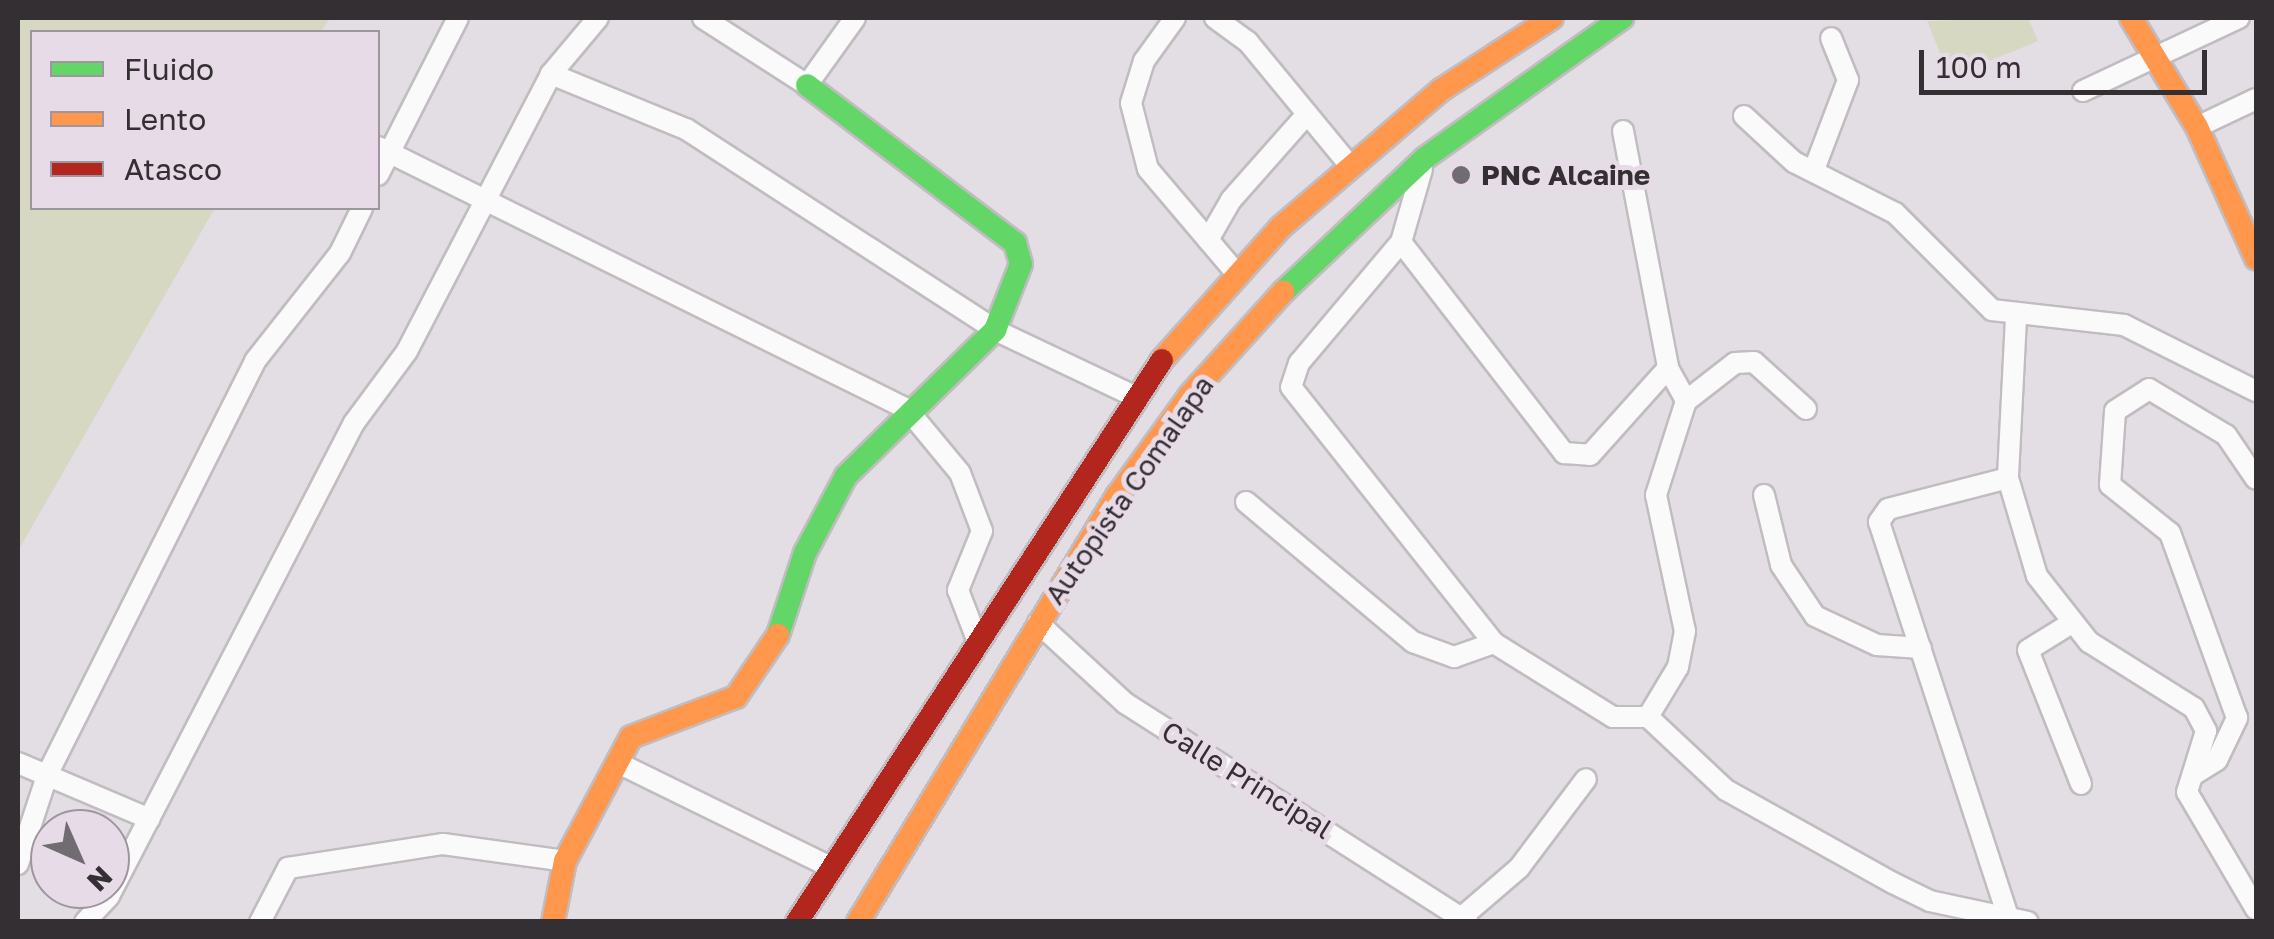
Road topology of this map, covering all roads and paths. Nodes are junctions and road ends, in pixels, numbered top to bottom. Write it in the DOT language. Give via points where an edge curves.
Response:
graph roads {
  1 [pos="458,18"];
  2 [pos="598,18"];
  3 [pos="703,18"];
  4 [pos="855,18"];
  5 [pos="1175,18"];
  6 [pos="1214,18"];
  7 [pos="1552,18"];
  8 [pos="1622,18"];
  9 [pos="2131,18"];
  10 [pos="2240,18"];
  11 [pos="1831,38"];
  12 [pos="2160,58"];
  13 [pos="551,74"];
  14 [pos="807,85"];
  15 [pos="2083,91"];
  16 [pos="2256,99"];
  17 [pos="1307,114"];
  18 [pos="1744,116"];
  19 [pos="2197,127"];
  20 [pos="1623,131"];
  21 [pos="383,150"];
  22 [pos="1425,158"];
  23 [pos="1351,167"];
  24 [pos="1815,167"];
  25 [pos="487,205"];
  26 [pos="361,210"];
  27 [pos="2251,231"];
  28 [pos="1208,240"];
  29 [pos="1401,242"];
  30 [pos="2256,258"];
  31 [pos="1238,275"];
  32 [pos="2016,318"];
  33 [pos="995,330"];
  34 [pos="1668,368"];
  35 [pos="2256,391"];
  36 [pos="1134,396"];
  37 [pos="1686,402"];
  38 [pos="1806,408"];
  39 [pos="907,409"];
  40 [pos="2008,478"];
  41 [pos="2256,479"];
  42 [pos="1764,495"];
  43 [pos="1246,502"];
  44 [pos="1038,623"];
  45 [pos="2070,624"];
  46 [pos="976,637"];
  47 [pos="1494,644"];
  48 [pos="1921,648"];
  49 [pos="1648,716"];
  50 [pos="18,762"];
  51 [pos="620,764"];
  52 [pos="48,772"];
  53 [pos="2192,776"];
  54 [pos="1586,779"];
  55 [pos="2082,784"];
  56 [pos="150,819"];
  57 [pos="565,861"];
  58 [pos="18,864"];
  59 [pos="830,867"];
  60 [pos="2256,909"];
  61 [pos="864,912"];
  62 [pos="1465,919"];
  63 [pos="2018,919"];
  64 [pos="85,922"];
  65 [pos="260,922"];
  66 [pos="554,922"];
  67 [pos="796,922"];
  68 [pos="891,922"];
  1 -- 21 [label="street"];
  2 -- 13 [label="street"];
  3 -- 14 [label="street"];
  4 -- 14 [label="street"];
  5 -- 28 [label="street" via="1144,61 1131,102 1148,169"];
  6 -- 17 [label="street" via="1248,42"];
  7 -- 23 [label="main road, Autopista Comalapa" via="1442,90"];
  8 -- 22 [label="main road, Autopista Comalapa"];
  9 -- 12 [label="main road"];
  10 -- 12 [label="street"];
  11 -- 24 [label="street" via="1848,80"];
  12 -- 15 [label="street"];
  12 -- 19 [label="main road"];
  13 -- 25 [label="street"];
  13 -- 33 [label="street" via="686,129"];
  14 -- 33 [label="main road" via="1015,244 1022,264"];
  16 -- 19 [label="street"];
  17 -- 23 [label="street"];
  17 -- 28 [label="street" via="1231,200"];
  18 -- 24 [label="street" via="1794,162"];
  19 -- 27 [label="main road"];
  20 -- 34 [label="street"];
  21 -- 25 [label="street"];
  22 -- 29 [label="street"];
  22 -- 44 [label="main road, Autopista Comalapa" via="1295,278 1190,395"];
  23 -- 31 [label="main road, Autopista Comalapa"];
  24 -- 32 [label="street" via="1895,212 1992,310"];
  25 -- 39 [label="street"];
  25 -- 56 [label="street" via="407,351 354,423"];
  26 -- 52 [label="street" via="340,253 255,361"];
  27 -- 30 [label="main road"];
  28 -- 31 [label="street"];
  29 -- 34 [label="street" via="1564,453 1590,455"];
  29 -- 47 [label="street" via="1300,363 1290,387"];
  31 -- 36 [label="main road, Autopista Comalapa"];
  32 -- 35 [label="street" via="2124,325"];
  32 -- 40 [label="street"];
  33 -- 36 [label="street"];
  33 -- 39 [label="main road"];
  34 -- 37 [label="street"];
  36 -- 46 [label="main road, Autopista Comalapa"];
  37 -- 38 [label="street" via="1736,363 1754,362"];
  37 -- 49 [label="street" via="1656,495 1685,630 1678,667"];
  39 -- 46 [label="street" via="960,473 982,531 958,590"];
  39 -- 51 [label="main road" via="846,476 805,553 774,646 736,698 631,737"];
  40 -- 45 [label="street" via="2037,576"];
  40 -- 48 [label="street" via="1883,515 1881,535"];
  41 -- 53 [label="street" via="2226,435 2149,388 2116,411 2110,485 2170,533 2237,718 2217,760"];
  42 -- 48 [label="street" via="1782,565 1814,616 1876,645"];
  43 -- 47 [label="street" via="1413,642 1454,658"];
  44 -- 61 [label="main road, Autopista Comalapa"];
  44 -- 62 [label="street, Calle Principal" via="1125,703"];
  45 -- 53 [label="street" via="2194,708 2206,730"];
  45 -- 55 [label="street" via="2028,650"];
  46 -- 59 [label="main road, Autopista Comalapa"];
  47 -- 49 [label="street" via="1614,717"];
  48 -- 63 [label="street"];
  49 -- 63 [label="street" via="1726,790 1893,883 1930,901"];
  50 -- 52 [label="street"];
  51 -- 57 [label="main road"];
  51 -- 59 [label="street"];
  52 -- 56 [label="street"];
  52 -- 58 [label="street"];
  53 -- 60 [label="street" via="2193,805"];
  54 -- 62 [label="street" via="1519,868"];
  56 -- 64 [label="street"];
  57 -- 65 [label="street" via="443,844 288,868"];
  57 -- 66 [label="main road"];
  59 -- 67 [label="main road, Autopista Comalapa"];
  61 -- 68 [label="street"];
}
